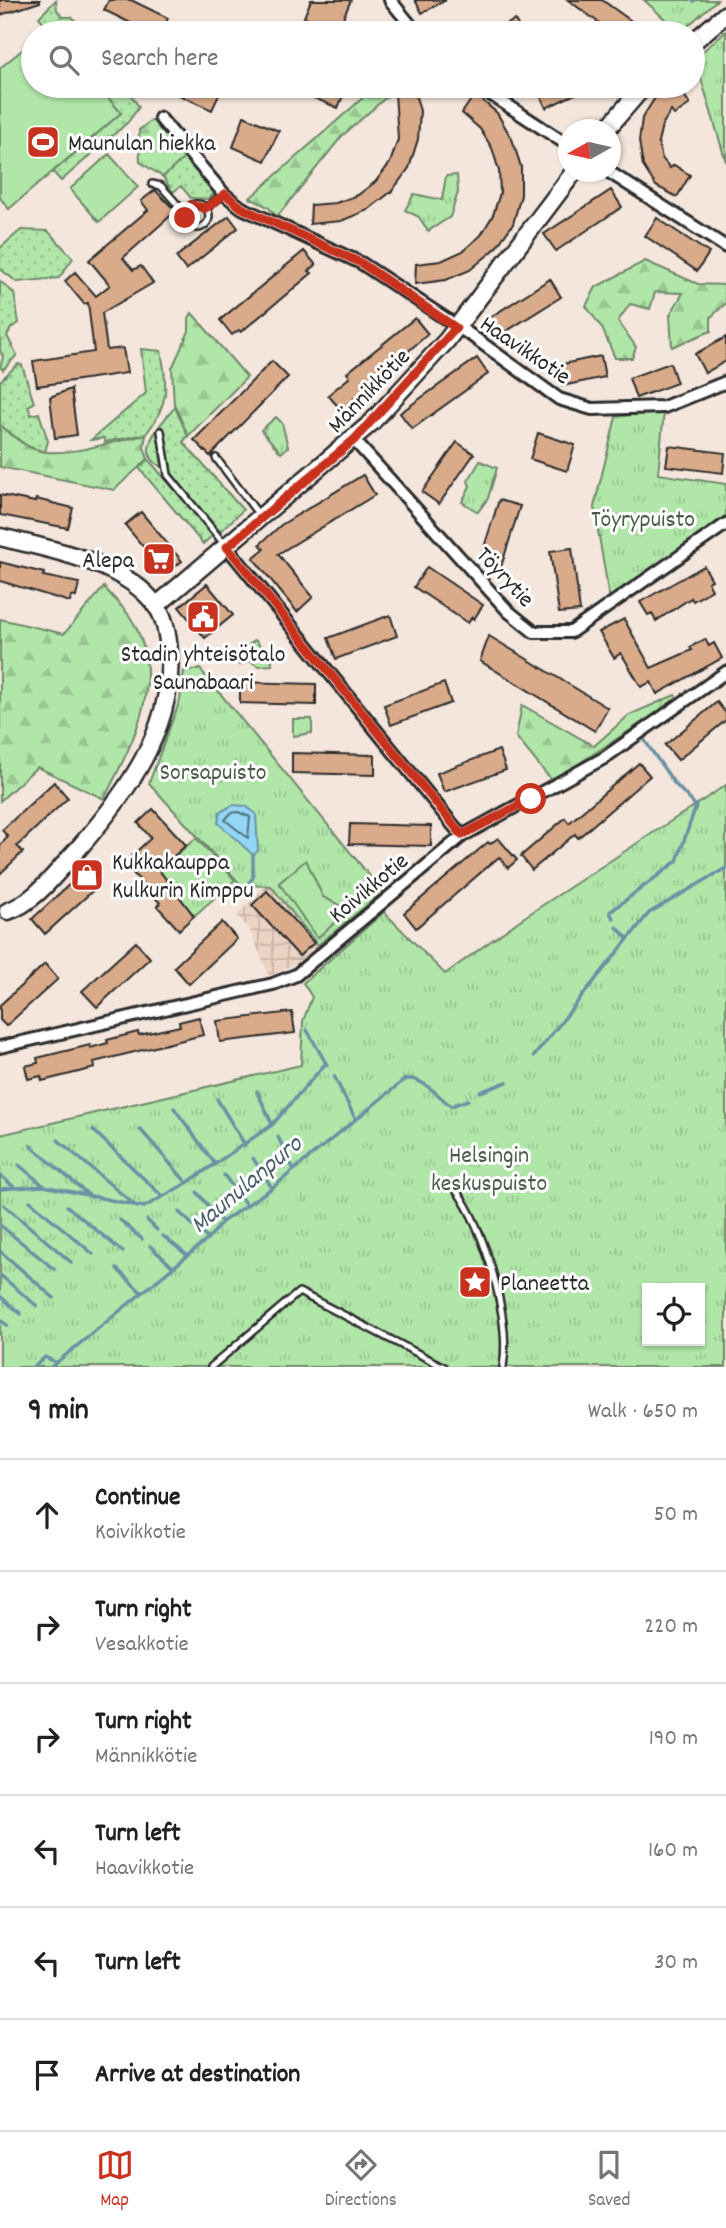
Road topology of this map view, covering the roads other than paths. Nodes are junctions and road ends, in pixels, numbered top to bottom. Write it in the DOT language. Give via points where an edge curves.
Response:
graph roads {
  1 [pos="390,0"];
  2 [pos="726,14"];
  3 [pos="407,21"];
  4 [pos="705,32"];
  5 [pos="497,98"];
  6 [pos="634,98"];
  7 [pos="160,118"];
  8 [pos="616,119"];
  9 [pos="558,138"];
  10 [pos="621,180"];
  11 [pos="566,182"];
  12 [pos="152,184"];
  13 [pos="225,194"];
  14 [pos="206,208"];
  15 [pos="185,213"];
  16 [pos="726,247"];
  17 [pos="456,328"];
  18 [pos="726,382"];
  19 [pos="161,431"];
  20 [pos="354,440"];
  21 [pos="216,458"];
  22 [pos="261,518"];
  23 [pos="726,524"];
  24 [pos="0,537"];
  25 [pos="227,547"];
  26 [pos="156,606"];
  27 [pos="726,671"];
  28 [pos="462,835"];
  29 [pos="4,915"];
  30 [pos="0,1047"];
  31 [pos="456,1190"];
  32 [pos="211,1367"];
  33 [pos="444,1367"];
  34 [pos="503,1367"];
  1 -- 3 [label="street"];
  2 -- 4 [label="street"];
  5 -- 9 [label="street"];
  6 -- 8 [label="street"];
  7 -- 13 [label="street, Haavikkotie"];
  10 -- 16 [label="street"];
  11 -- 17 [label="street, Männikkötie"];
  12 -- 15 [label="lane" via="161,186"];
  13 -- 14 [label="lane"];
  13 -- 17 [label="street, Haavikkotie" via="242,208 361,263"];
  14 -- 15 [label="lane" via="196,204"];
  14 -- 15 [label="lane" via="208,218 202,226 187,223"];
  17 -- 18 [label="street, Haavikkotie" via="559,399 592,409 664,407"];
  17 -- 20 [label="street, Männikkötie"];
  19 -- 25 [label="lane" via="169,475"];
  20 -- 22 [label="street, Männikkötie"];
  20 -- 23 [label="street, Töyrytie" via="508,611 534,632 570,632"];
  21 -- 22 [label="lane"];
  22 -- 25 [label="street, Männikkötie"];
  24 -- 26 [label="street" via="105,568 138,588"];
  25 -- 26 [label="street, Männikkötie"];
  25 -- 28 [label="street"];
  26 -- 29 [label="street" via="168,643 168,689 148,763 75,851 13,901"];
  27 -- 28 [label="street, Koivikkotie" via="604,758"];
  28 -- 30 [label="street, Koivikkotie" via="288,978"];
  31 -- 34 [label="lane" via="470,1212 492,1273"];
  32 -- 33 [label="lane" via="299,1292"];
}
